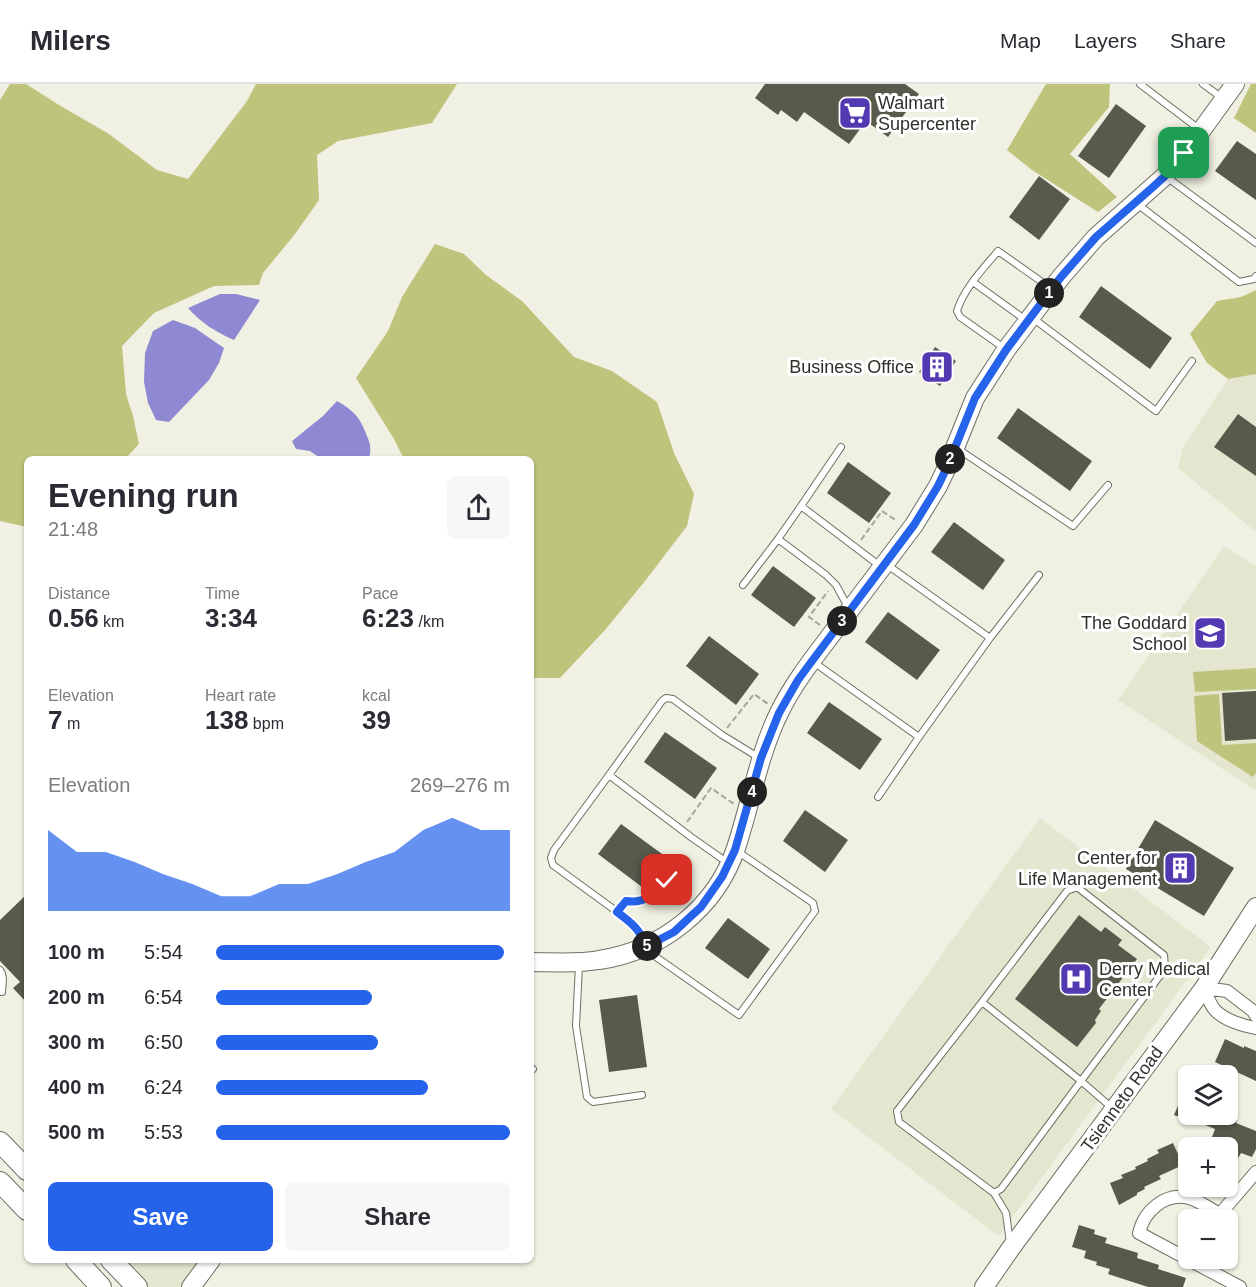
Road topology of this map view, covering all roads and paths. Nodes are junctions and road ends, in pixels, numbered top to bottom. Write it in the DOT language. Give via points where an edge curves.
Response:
graph roads {
  1 [pos="1140,84"];
  2 [pos="1203,84"];
  3 [pos="1235,84"];
  4 [pos="1224,99"];
  5 [pos="1201,131"];
  6 [pos="1165,176"];
  7 [pos="1135,202"];
  8 [pos="1256,243"];
  9 [pos="1256,276"];
  10 [pos="973,282"];
  11 [pos="1052,289"];
  12 [pos="1029,319"];
  13 [pos="1006,350"];
  14 [pos="1192,361"];
  15 [pos="841,447"];
  16 [pos="955,447"];
  17 [pos="1108,485"];
  18 [pos="801,506"];
  19 [pos="902,524"];
  20 [pos="778,539"];
  21 [pos="856,548"];
  22 [pos="884,565"];
  23 [pos="1039,575"];
  24 [pos="834,583"];
  25 [pos="743,585"];
  26 [pos="850,610"];
  27 [pos="825,628"];
  28 [pos="990,638"];
  29 [pos="812,661"];
  30 [pos="772,708"];
  31 [pos="722,735"];
  32 [pos="918,737"];
  33 [pos="761,758"];
  34 [pos="609,775"];
  35 [pos="878,797"];
  36 [pos="739,808"];
  37 [pos="682,830"];
  38 [pos="732,857"];
  39 [pos="693,901"];
  40 [pos="1256,907"];
  41 [pos="617,912"];
  42 [pos="647,946"];
  43 [pos="534,962"];
  44 [pos="579,962"];
  45 [pos="0,970"];
  46 [pos="1204,988"];
  47 [pos="2,992"];
  48 [pos="982,1002"];
  49 [pos="1256,1016"];
  50 [pos="1256,1028"];
  51 [pos="1081,1081"];
  52 [pos="642,1095"];
  53 [pos="1115,1110"];
  54 [pos="0,1142"];
  55 [pos="1256,1172"];
  56 [pos="12,1173"];
  57 [pos="994,1193"];
  58 [pos="24,1203"];
  59 [pos="1011,1248"];
  60 [pos="79,1263"];
  61 [pos="114,1263"];
  62 [pos="210,1263"];
  63 [pos="101,1287"];
  64 [pos="137,1287"];
  65 [pos="191,1287"];
  66 [pos="984,1287"];
  67 [pos="1240,1287"];
  1 -- 5 [label="lane"];
  2 -- 4 [label="lane"];
  3 -- 4 [label="street"];
  4 -- 5 [label="street"];
  5 -- 6 [label="street"];
  6 -- 7 [label="street"];
  6 -- 8 [label="lane"];
  7 -- 9 [label="lane" via="1239,282"];
  7 -- 11 [label="street" via="1096,237"];
  10 -- 11 [label="lane" via="998,251"];
  10 -- 12 [label="lane"];
  10 -- 13 [label="lane" via="957,311"];
  11 -- 12 [label="street"];
  12 -- 13 [label="street"];
  12 -- 14 [label="lane" via="1156,411"];
  13 -- 16 [label="street" via="975,398"];
  15 -- 18 [label="lane"];
  16 -- 17 [label="lane" via="1073,526"];
  16 -- 22 [label="street" via="926,506"];
  18 -- 20 [label="lane"];
  18 -- 21 [label="lane"];
  19 -- 21 [label="path" via="882,511"];
  20 -- 24 [label="lane"];
  20 -- 25 [label="lane"];
  21 -- 22 [label="lane"];
  22 -- 26 [label="street"];
  22 -- 28 [label="lane"];
  23 -- 28 [label="lane"];
  24 -- 26 [label="lane"];
  24 -- 27 [label="path" via="809,617"];
  26 -- 29 [label="street"];
  28 -- 32 [label="lane"];
  29 -- 32 [label="lane"];
  29 -- 33 [label="street" via="779,713"];
  30 -- 31 [label="path" via="754,694"];
  31 -- 33 [label="lane"];
  31 -- 34 [label="lane" via="673,699 666,698"];
  32 -- 35 [label="lane"];
  33 -- 38 [label="street"];
  34 -- 37 [label="lane"];
  34 -- 41 [label="lane" via="551,858 553,865"];
  36 -- 37 [label="path" via="711,788"];
  37 -- 38 [label="lane"];
  38 -- 42 [label="street" via="701,907 674,932"];
  38 -- 42 [label="lane" via="813,903 815,911 738,1015 667,966"];
  39 -- 41 [label="path" via="667,880 651,897 626,901"];
  40 -- 46 [label="street, Tsienneto Road"];
  41 -- 42 [label="lane" via="633,924"];
  42 -- 44 [label="street" via="614,958"];
  43 -- 44 [label="street"];
  44 -- 52 [label="lane" via="576,1026 587,1097 593,1102"];
  45 -- 47 [label="lane"];
  46 -- 49 [label="street" via="1227,991"];
  46 -- 50 [label="street" via="1215,1010 1228,1019"];
  46 -- 53 [label="street, Tsienneto Road"];
  48 -- 51 [label="lane"];
  48 -- 51 [label="lane" via="1067,891 1077,887 1164,956 1162,973"];
  48 -- 57 [label="lane" via="897,1111 899,1122"];
  51 -- 53 [label="lane"];
  51 -- 57 [label="lane"];
  53 -- 59 [label="street, Tsienneto Road"];
  54 -- 56 [label="main road"];
  55 -- 67 [label="street" via="1220,1214 1190,1198 1170,1199 1148,1212 1138,1233"];
  56 -- 58 [label="main road"];
  57 -- 59 [label="lane" via="1005,1213"];
  59 -- 66 [label="street, Tsienneto Road"];
  60 -- 63 [label="main road"];
  61 -- 64 [label="main road"];
  62 -- 65 [label="street"];
}
